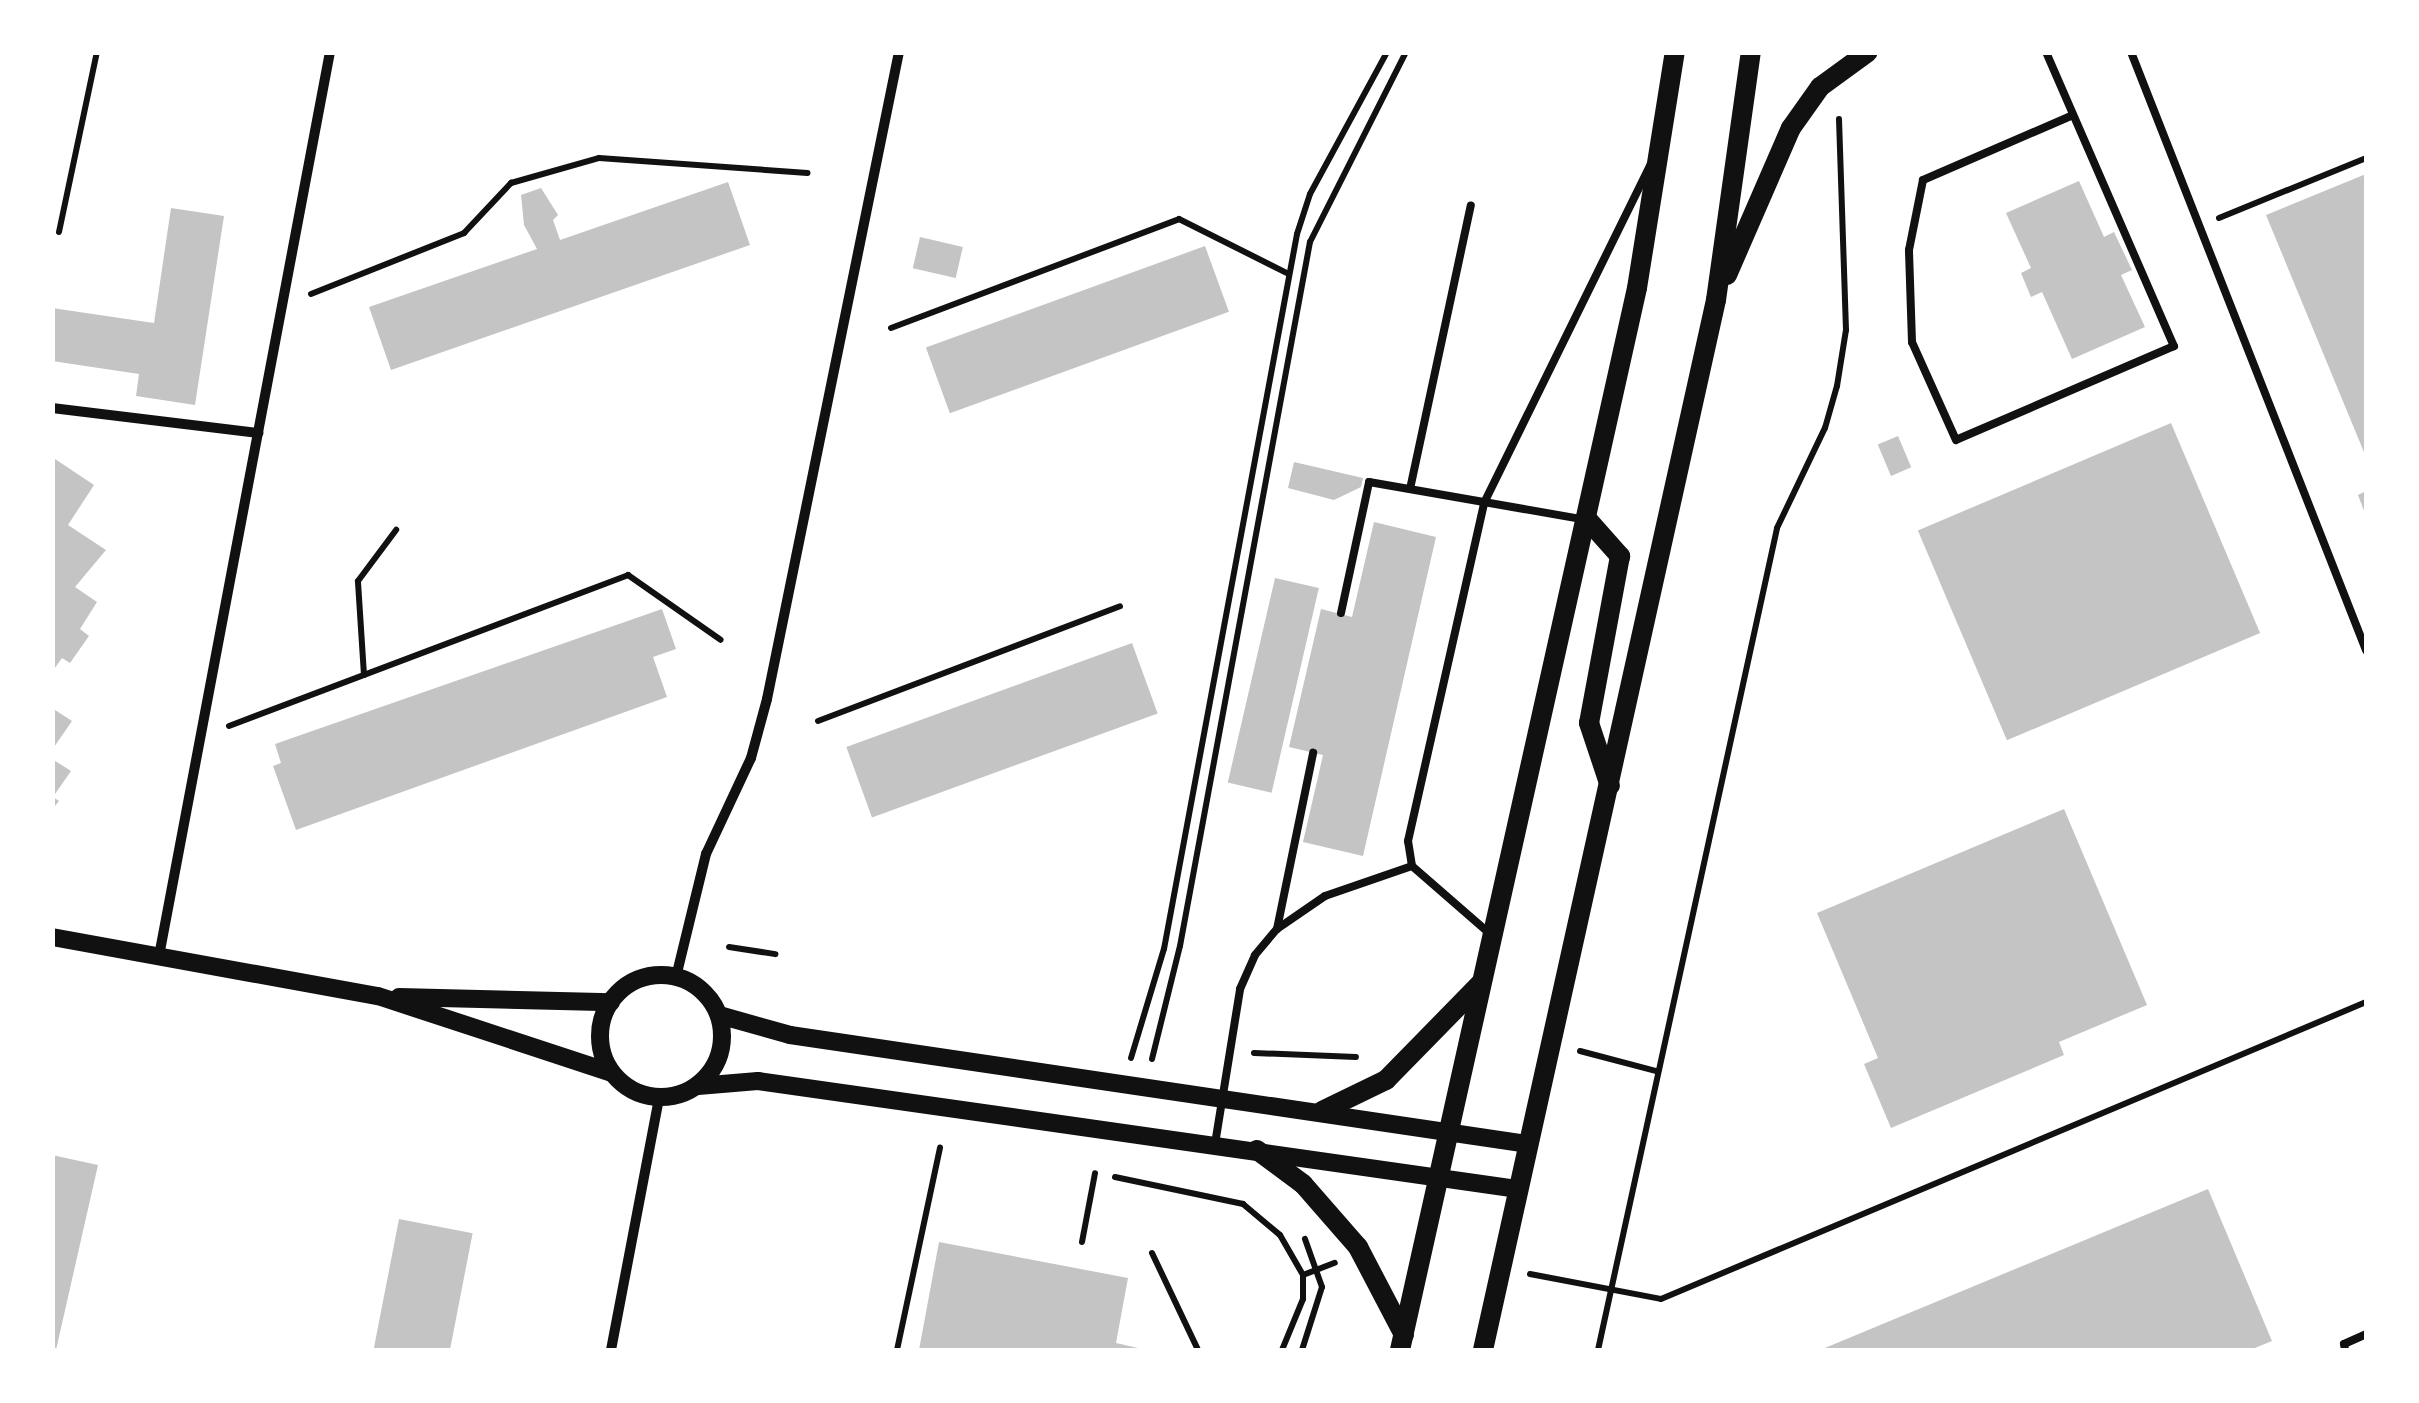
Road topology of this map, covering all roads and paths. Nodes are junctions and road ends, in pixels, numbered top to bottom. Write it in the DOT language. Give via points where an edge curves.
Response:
graph roads {
  1 [pos="97,52"];
  2 [pos="330,52"];
  3 [pos="898,52"];
  4 [pos="1386,52"];
  5 [pos="1406,52"];
  6 [pos="1674,52"];
  7 [pos="1751,52"];
  8 [pos="1868,52"];
  9 [pos="2046,52"];
  10 [pos="2131,52"];
  11 [pos="1829,100"];
  12 [pos="2073,115"];
  13 [pos="1660,143"];
  14 [pos="2366,158"];
  15 [pos="807,173"];
  16 [pos="1471,205"];
  17 [pos="2199,226"];
  18 [pos="59,232"];
  19 [pos="1289,274"];
  20 [pos="1716,300"];
  21 [pos="282,306"];
  22 [pos="891,328"];
  23 [pos="52,408"];
  24 [pos="258,433"];
  25 [pos="1410,489"];
  26 [pos="1484,503"];
  27 [pos="1587,520"];
  28 [pos="396,530"];
  29 [pos="1120,606"];
  30 [pos="1341,614"];
  31 [pos="721,640"];
  32 [pos="2366,650"];
  33 [pos="364,675"];
  34 [pos="818,721"];
  35 [pos="200,737"];
  36 [pos="1313,752"];
  37 [pos="1611,788"];
  38 [pos="1412,866"];
  39 [pos="1277,929"];
  40 [pos="52,937"];
  41 [pos="1494,937"];
  42 [pos="729,947"];
  43 [pos="775,954"];
  44 [pos="159,956"];
  45 [pos="676,977"];
  46 [pos="1486,977"];
  47 [pos="378,996"];
  48 [pos="610,1002"];
  49 [pos="2366,1002"];
  50 [pos="719,1015"];
  51 [pos="1576,1050"];
  52 [pos="1253,1052"];
  53 [pos="1368,1058"];
  54 [pos="1129,1068"];
  55 [pos="1150,1070"];
  56 [pos="1656,1071"];
  57 [pos="612,1073"];
  58 [pos="698,1086"];
  59 [pos="1222,1094"];
  60 [pos="658,1098"];
  61 [pos="1322,1111"];
  62 [pos="1448,1132"];
  63 [pos="1215,1144"];
  64 [pos="1527,1144"];
  65 [pos="940,1148"];
  66 [pos="1257,1150"];
  67 [pos="1135,1164"];
  68 [pos="1095,1173"];
  69 [pos="1439,1178"];
  70 [pos="1518,1189"];
  71 [pos="1299,1231"];
  72 [pos="1082,1242"];
  73 [pos="1152,1253"];
  74 [pos="1318,1269"];
  75 [pos="1524,1273"];
  76 [pos="1302,1275"];
  77 [pos="1608,1292"];
  78 [pos="2366,1334"];
  79 [pos="1400,1345"];
  80 [pos="611,1350"];
  81 [pos="897,1350"];
  82 [pos="1198,1350"];
  83 [pos="1282,1350"];
  84 [pos="1302,1350"];
  85 [pos="1482,1350"];
  86 [pos="1598,1350"];
  87 [pos="2345,1350"];
  1 -- 18 [label="path"];
  2 -- 21 [label="street"];
  3 -- 45 [label="street" via="766,699 751,758 706,854"];
  4 -- 19 [label="path" via="1310,194"];
  5 -- 55 [label="path" via="1310,242 1180,946"];
  6 -- 13 [label="main road"];
  7 -- 20 [label="main road"];
  8 -- 20 [label="main road" via="1820,87 1790,128"];
  9 -- 12 [label="lane"];
  10 -- 17 [label="lane"];
  11 -- 56 [label="path" via="1839,117 1846,330 1837,386 1825,428 1776,528"];
  12 -- 12 [label="lane" via="1923,180 1909,250 1912,342 1956,440 2174,346"];
  13 -- 26 [label="lane"];
  13 -- 27 [label="main road"];
  14 -- 17 [label="path"];
  15 -- 21 [label="path" via="599,158 512,183 464,233"];
  16 -- 25 [label="lane"];
  17 -- 32 [label="lane"];
  19 -- 22 [label="path" via="1179,218"];
  19 -- 54 [label="path" via="1164,949"];
  20 -- 37 [label="main road"];
  21 -- 24 [label="street"];
  23 -- 24 [label="street"];
  24 -- 35 [label="street"];
  25 -- 26 [label="lane"];
  25 -- 30 [label="lane" via="1369,482"];
  26 -- 27 [label="lane"];
  26 -- 38 [label="lane" via="1408,841"];
  27 -- 37 [label="main road" via="1620,556 1589,722"];
  27 -- 41 [label="main road"];
  28 -- 33 [label="path" via="358,580"];
  29 -- 34 [label="path"];
  31 -- 33 [label="path" via="628,575"];
  33 -- 35 [label="path"];
  35 -- 44 [label="street"];
  36 -- 39 [label="lane"];
  37 -- 64 [label="main road"];
  38 -- 39 [label="lane" via="1325,896"];
  38 -- 41 [label="lane"];
  39 -- 59 [label="lane" via="1255,955 1240,990"];
  40 -- 44 [label="street"];
  41 -- 46 [label="main road"];
  42 -- 43 [label="path"];
  44 -- 47 [label="street"];
  45 -- 48 [label="street" via="640,979"];
  45 -- 50 [label="street" via="694,984"];
  46 -- 61 [label="main road" via="1386,1080"];
  46 -- 62 [label="main road"];
  47 -- 48 [label="street"];
  47 -- 57 [label="street"];
  48 -- 57 [label="street" via="600,1037"];
  49 -- 77 [label="path" via="1661,1299"];
  50 -- 58 [label="street" via="720,1054"];
  50 -- 59 [label="street" via="790,1035"];
  51 -- 56 [label="path"];
  52 -- 53 [label="path"];
  56 -- 77 [label="path"];
  57 -- 60 [label="street" via="625,1086"];
  58 -- 60 [label="street"];
  58 -- 63 [label="street" via="758,1081"];
  59 -- 61 [label="street"];
  59 -- 63 [label="lane"];
  60 -- 80 [label="street"];
  61 -- 62 [label="street"];
  62 -- 64 [label="street"];
  62 -- 69 [label="main road"];
  63 -- 66 [label="street"];
  64 -- 70 [label="main road"];
  65 -- 81 [label="path"];
  66 -- 69 [label="street"];
  66 -- 79 [label="main road" via="1302,1184 1358,1247"];
  67 -- 76 [label="path" via="1114,1177 1243,1204 1280,1235"];
  68 -- 72 [label="path"];
  69 -- 70 [label="street"];
  69 -- 79 [label="main road"];
  70 -- 85 [label="main road"];
  71 -- 74 [label="path"];
  73 -- 82 [label="path"];
  74 -- 76 [label="path"];
  74 -- 84 [label="path" via="1322,1304"];
  75 -- 77 [label="path"];
  76 -- 83 [label="path" via="1300,1316"];
  77 -- 86 [label="path"];
  78 -- 87 [label="lane" via="2344,1344"];
}
